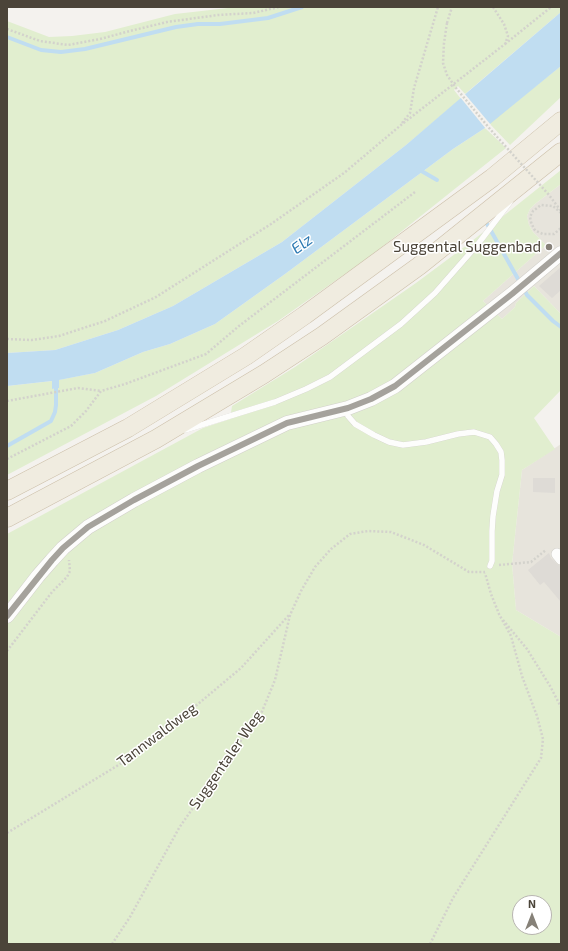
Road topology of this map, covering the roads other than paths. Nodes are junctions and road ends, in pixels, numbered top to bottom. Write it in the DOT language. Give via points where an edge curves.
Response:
graph roads {
  1 [pos="561,120"];
  2 [pos="561,152"];
  3 [pos="523,183"];
  4 [pos="561,253"];
  5 [pos="348,416"];
  6 [pos="156,439"];
  7 [pos="7,491"];
  8 [pos="7,518"];
  9 [pos="490,566"];
  10 [pos="7,616"];
  1 -- 7 [label="highway" via="492,178 246,356 128,428"];
  2 -- 3 [label="highway"];
  3 -- 6 [label="highway" via="419,266 322,336"];
  3 -- 6 [label="lane" via="478,244 435,293 401,324 330,377 275,402"];
  4 -- 10 [label="street" via="383,393 348,408 287,423 198,466 88,528 63,548"];
  5 -- 9 [label="lane" via="355,424 374,435 403,445 474,432 490,437 501,452 502,475 493,516"];
  6 -- 8 [label="highway"];
}
